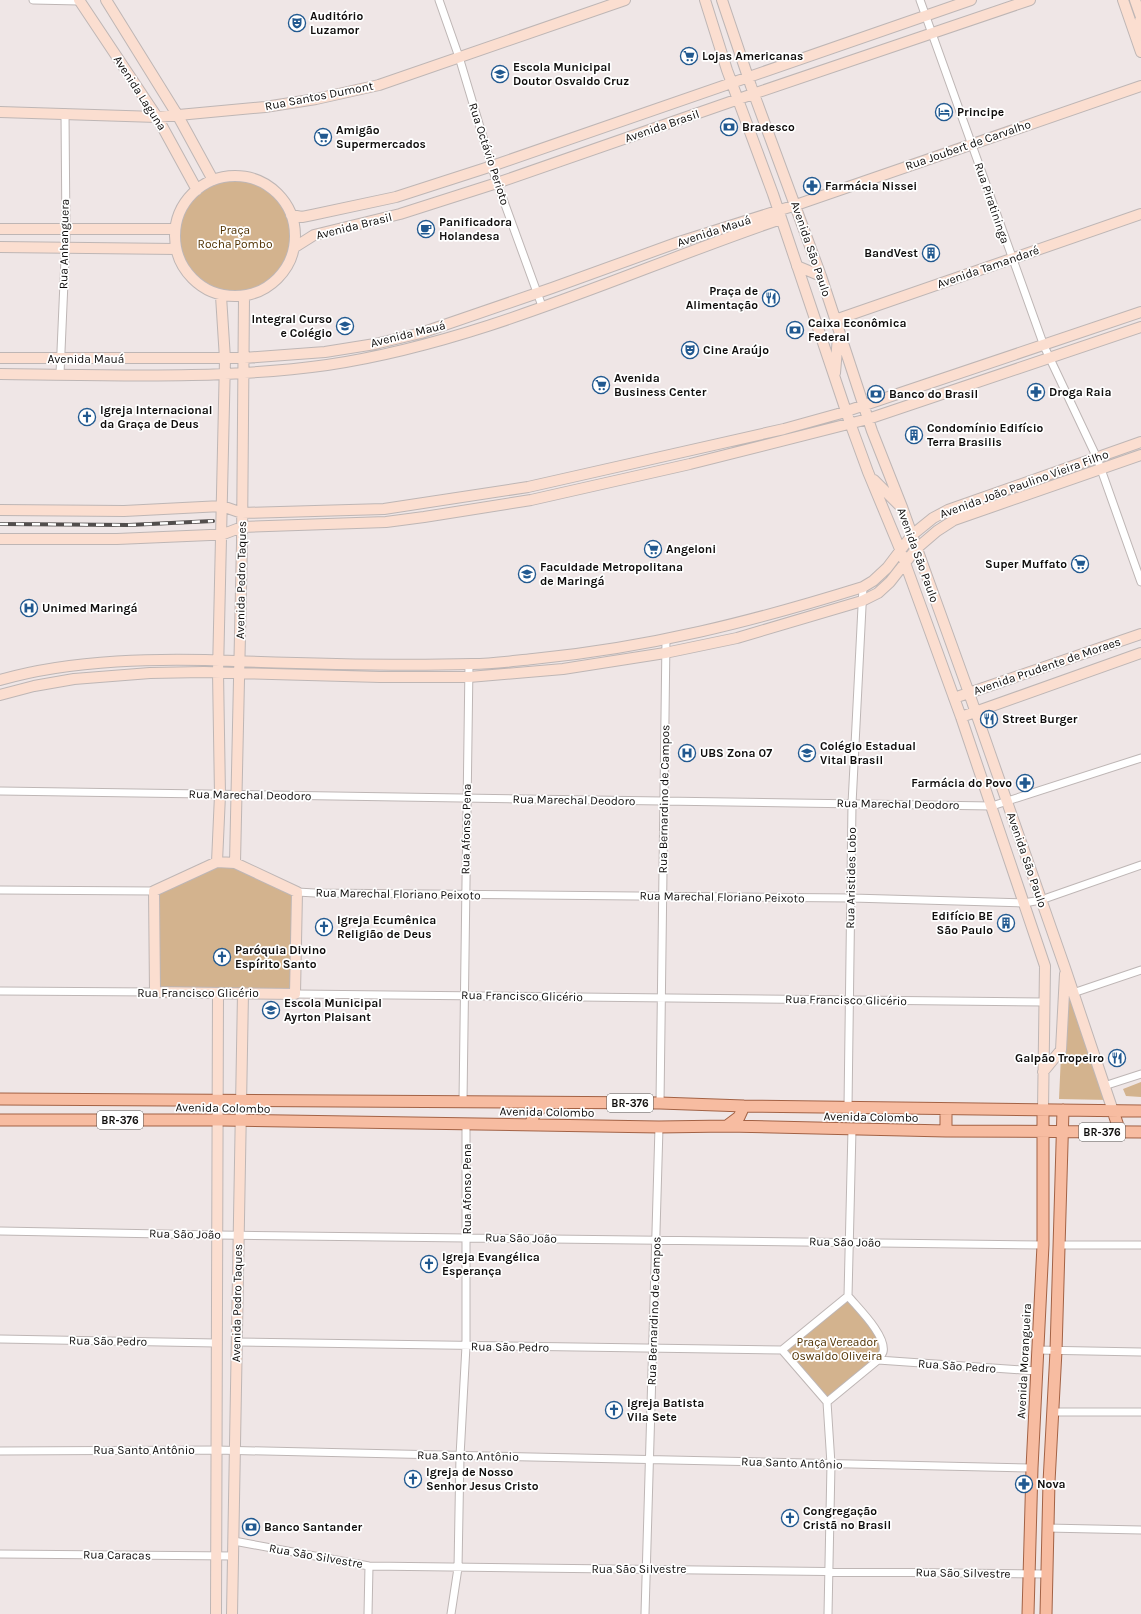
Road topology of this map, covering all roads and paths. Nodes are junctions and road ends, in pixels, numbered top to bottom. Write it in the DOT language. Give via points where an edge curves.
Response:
graph roads {
  1 [pos="33,0"];
  2 [pos="79,0"];
  3 [pos="90,0"];
  4 [pos="106,0"];
  5 [pos="439,0"];
  6 [pos="625,0"];
  7 [pos="705,0"];
  8 [pos="920,0"];
  9 [pos="971,0"];
  10 [pos="1030,0"];
  11 [pos="1123,0"];
  12 [pos="1135,0"];
  13 [pos="723,4"];
  14 [pos="926,16"];
  15 [pos="1141,17"];
  16 [pos="715,30"];
  17 [pos="933,34"];
  18 [pos="1136,39"];
  19 [pos="1141,52"];
  20 [pos="459,57"];
  21 [pos="747,76"];
  22 [pos="732,82"];
  23 [pos="1141,86"];
  24 [pos="753,94"];
  25 [pos="738,99"];
  26 [pos="0,112"];
  27 [pos="65,113"];
  28 [pos="178,116"];
  29 [pos="157,117"];
  30 [pos="753,141"];
  31 [pos="972,144"];
  32 [pos="774,150"];
  33 [pos="492,166"];
  34 [pos="213,180"];
  35 [pos="497,183"];
  36 [pos="196,190"];
  37 [pos="796,204"];
  38 [pos="1141,214"];
  39 [pos="291,215"];
  40 [pos="780,215"];
  41 [pos="0,229"];
  42 [pos="175,229"];
  43 [pos="66,230"];
  44 [pos="0,247"];
  45 [pos="65,247"];
  46 [pos="295,247"];
  47 [pos="176,249"];
  48 [pos="1012,259"];
  49 [pos="797,266"];
  50 [pos="821,276"];
  51 [pos="538,293"];
  52 [pos="221,296"];
  53 [pos="244,296"];
  54 [pos="542,306"];
  55 [pos="1141,312"];
  56 [pos="835,320"];
  57 [pos="451,324"];
  58 [pos="1141,326"];
  59 [pos="838,330"];
  60 [pos="455,335"];
  61 [pos="1044,346"];
  62 [pos="0,358"];
  63 [pos="244,358"];
  64 [pos="1049,358"];
  65 [pos="61,359"];
  66 [pos="225,359"];
  67 [pos="244,373"];
  68 [pos="0,374"];
  69 [pos="60,374"];
  70 [pos="224,374"];
  71 [pos="835,379"];
  72 [pos="863,406"];
  73 [pos="846,412"];
  74 [pos="868,419"];
  75 [pos="851,424"];
  76 [pos="1141,442"];
  77 [pos="1141,455"];
  78 [pos="1097,458"];
  79 [pos="1101,469"];
  80 [pos="868,472"];
  81 [pos="222,506"];
  82 [pos="902,507"];
  83 [pos="384,509"];
  84 [pos="0,510"];
  85 [pos="242,513"];
  86 [pos="386,522"];
  87 [pos="242,527"];
  88 [pos="221,535"];
  89 [pos="912,535"];
  90 [pos="0,539"];
  91 [pos="916,549"];
  92 [pos="900,550"];
  93 [pos="905,563"];
  94 [pos="1141,582"];
  95 [pos="863,587"];
  96 [pos="862,601"];
  97 [pos="758,618"];
  98 [pos="761,631"];
  99 [pos="1141,634"];
  100 [pos="666,639"];
  101 [pos="665,653"];
  102 [pos="1141,653"];
  103 [pos="562,656"];
  104 [pos="218,660"];
  105 [pos="139,661"];
  106 [pos="240,661"];
  107 [pos="308,662"];
  108 [pos="469,664"];
  109 [pos="563,669"];
  110 [pos="218,672"];
  111 [pos="240,672"];
  112 [pos="139,673"];
  113 [pos="308,674"];
  114 [pos="469,676"];
  115 [pos="0,680"];
  116 [pos="969,693"];
  117 [pos="0,695"];
  118 [pos="954,698"];
  119 [pos="975,711"];
  120 [pos="961,717"];
  121 [pos="1141,758"];
  122 [pos="0,792"];
  123 [pos="220,794"];
  124 [pos="238,795"];
  125 [pos="467,798"];
  126 [pos="664,801"];
  127 [pos="1007,802"];
  128 [pos="852,804"];
  129 [pos="992,806"];
  130 [pos="217,862"];
  131 [pos="235,863"];
  132 [pos="1141,865"];
  133 [pos="0,890"];
  134 [pos="154,891"];
  135 [pos="297,892"];
  136 [pos="466,895"];
  137 [pos="663,896"];
  138 [pos="852,898"];
  139 [pos="1040,900"];
  140 [pos="1024,903"];
  141 [pos="1065,968"];
  142 [pos="1141,970"];
  143 [pos="0,991"];
  144 [pos="155,992"];
  145 [pos="218,993"];
  146 [pos="243,993"];
  147 [pos="1073,993"];
  148 [pos="295,994"];
  149 [pos="464,996"];
  150 [pos="662,998"];
  151 [pos="850,1000"];
  152 [pos="1044,1002"];
  153 [pos="1043,1072"];
  154 [pos="1141,1074"];
  155 [pos="1104,1086"];
  156 [pos="0,1099"];
  157 [pos="241,1099"];
  158 [pos="217,1100"];
  159 [pos="463,1101"];
  160 [pos="660,1103"];
  161 [pos="546,1104"];
  162 [pos="744,1106"];
  163 [pos="848,1107"];
  164 [pos="946,1109"];
  165 [pos="1043,1110"];
  166 [pos="1063,1110"];
  167 [pos="1112,1111"];
  168 [pos="1141,1111"];
  169 [pos="0,1120"];
  170 [pos="217,1120"];
  171 [pos="241,1122"];
  172 [pos="466,1124"];
  173 [pos="531,1125"];
  174 [pos="727,1126"];
  175 [pos="659,1127"];
  176 [pos="852,1129"];
  177 [pos="946,1131"];
  178 [pos="1044,1131"];
  179 [pos="1062,1132"];
  180 [pos="1120,1132"];
  181 [pos="1141,1132"];
  182 [pos="0,1231"];
  183 [pos="218,1235"];
  184 [pos="238,1235"];
  185 [pos="467,1237"];
  186 [pos="656,1240"];
  187 [pos="849,1243"];
  188 [pos="1042,1245"];
  189 [pos="1059,1245"];
  190 [pos="1141,1245"];
  191 [pos="848,1296"];
  192 [pos="0,1339"];
  193 [pos="237,1342"];
  194 [pos="216,1343"];
  195 [pos="466,1346"];
  196 [pos="653,1349"];
  197 [pos="782,1350"];
  198 [pos="1037,1350"];
  199 [pos="1056,1351"];
  200 [pos="1141,1352"];
  201 [pos="878,1360"];
  202 [pos="1036,1371"];
  203 [pos="827,1402"];
  204 [pos="1053,1412"];
  205 [pos="1141,1412"];
  206 [pos="216,1450"];
  207 [pos="236,1450"];
  208 [pos="0,1451"];
  209 [pos="460,1456"];
  210 [pos="650,1460"];
  211 [pos="831,1464"];
  212 [pos="1032,1468"];
  213 [pos="1047,1528"];
  214 [pos="1141,1530"];
  215 [pos="234,1541"];
  216 [pos="0,1554"];
  217 [pos="217,1556"];
  218 [pos="234,1556"];
  219 [pos="369,1566"];
  220 [pos="458,1568"];
  221 [pos="646,1569"];
  222 [pos="828,1572"];
  223 [pos="1029,1574"];
  224 [pos="1046,1574"];
  225 [pos="216,1614"];
  226 [pos="232,1614"];
  227 [pos="368,1614"];
  228 [pos="451,1614"];
  229 [pos="645,1614"];
  230 [pos="828,1614"];
  231 [pos="1028,1614"];
  232 [pos="1046,1614"];
  1 -- 2 [label="street"];
  2 -- 3 [label="main road"];
  2 -- 29 [label="main road, Avenida Laguna"];
  4 -- 28 [label="main road, Avenida Laguna"];
  5 -- 20 [label="street, Rua Octávio Perioto"];
  6 -- 20 [label="main road, Rua Santos Dumont"];
  7 -- 16 [label="main road, Avenida São Paulo"];
  8 -- 14 [label="street, Rua Piratininga"];
  9 -- 14 [label="main road, Avenida Brasil"];
  10 -- 17 [label="main road, Avenida Brasil"];
  11 -- 18 [label="main road"];
  12 -- 15 [label="main road"];
  13 -- 16 [label="main road"];
  13 -- 21 [label="main road, Avenida São Paulo"];
  14 -- 17 [label="street, Rua Piratininga"];
  14 -- 21 [label="main road, Avenida Brasil"];
  15 -- 18 [label="main road"];
  16 -- 22 [label="main road, Avenida São Paulo"];
  17 -- 24 [label="main road, Avenida Brasil"];
  17 -- 31 [label="street, Rua Piratininga"];
  18 -- 19 [label="main road"];
  20 -- 28 [label="main road, Rua Santos Dumont" via="379,85 316,99"];
  20 -- 33 [label="street, Rua Octávio Perioto"];
  21 -- 22 [label="main road, Avenida Brasil"];
  21 -- 24 [label="main road, Avenida São Paulo"];
  22 -- 25 [label="main road, Avenida São Paulo"];
  22 -- 33 [label="main road, Avenida Brasil"];
  23 -- 31 [label="main road, Rua Joubert de Carvalho"];
  24 -- 25 [label="main road, Avenida Brasil"];
  24 -- 32 [label="main road, Avenida São Paulo"];
  25 -- 30 [label="main road, Avenida São Paulo"];
  25 -- 35 [label="main road, Avenida Brasil"];
  26 -- 27 [label="main road, Rua Santos Dumont"];
  27 -- 29 [label="main road, Rua Santos Dumont"];
  27 -- 43 [label="street, Rua Anhanguera"];
  28 -- 29 [label="main road, Rua Santos Dumont"];
  28 -- 34 [label="main road, Avenida Laguna"];
  29 -- 36 [label="main road, Avenida Laguna"];
  30 -- 32 [label="main road"];
  30 -- 40 [label="main road, Avenida São Paulo"];
  31 -- 37 [label="main road, Rua Joubert de Carvalho"];
  31 -- 48 [label="street, Rua Piratininga"];
  32 -- 37 [label="main road, Avenida São Paulo"];
  33 -- 35 [label="street, Rua Octávio Perioto"];
  33 -- 39 [label="main road, Avenida Brasil" via="396,197 302,217"];
  34 -- 36 [label="main road"];
  34 -- 39 [label="main road" via="229,176 248,178 267,185 281,198"];
  35 -- 46 [label="main road, Avenida Brasil" via="400,214 314,235"];
  35 -- 51 [label="street, Rua Octávio Perioto"];
  36 -- 42 [label="main road" via="182,207"];
  37 -- 40 [label="main road, Avenida Mauá"];
  37 -- 50 [label="main road, Avenida São Paulo"];
  38 -- 48 [label="main road, Avenida Tamandaré"];
  39 -- 46 [label="main road" via="296,231"];
  40 -- 49 [label="main road, Avenida São Paulo"];
  40 -- 51 [label="main road, Avenida Mauá" via="678,242"];
  40 -- 54 [label="main road, Avenida Mauá"];
  41 -- 43 [label="main road"];
  42 -- 43 [label="main road"];
  42 -- 47 [label="main road"];
  43 -- 45 [label="street, Rua Anhanguera"];
  44 -- 45 [label="main road"];
  45 -- 47 [label="main road"];
  45 -- 65 [label="street, Rua Anhanguera"];
  46 -- 53 [label="main road" via="283,272 272,283"];
  47 -- 52 [label="main road" via="181,265 192,279"];
  48 -- 56 [label="main road, Avenida Tamandaré"];
  48 -- 61 [label="street, Rua Piratininga"];
  49 -- 50 [label="main road"];
  49 -- 71 [label="main road, Avenida São Paulo"];
  50 -- 56 [label="main road, Avenida São Paulo"];
  51 -- 54 [label="street, Rua Octávio Perioto"];
  51 -- 57 [label="main road, Avenida Mauá"];
  52 -- 53 [label="main road"];
  52 -- 66 [label="main road, Avenida Pedro Taques"];
  53 -- 63 [label="main road, Avenida Pedro Taques"];
  54 -- 60 [label="main road, Avenida Mauá"];
  55 -- 61 [label="main road"];
  56 -- 59 [label="main road, Avenida São Paulo"];
  57 -- 60 [label="main road"];
  57 -- 63 [label="main road, Avenida Mauá" via="375,344 325,352"];
  58 -- 64 [label="main road"];
  59 -- 71 [label="main road"];
  59 -- 72 [label="main road, Avenida São Paulo"];
  60 -- 67 [label="main road, Avenida Mauá" via="327,365"];
  61 -- 64 [label="street, Rua Piratininga"];
  61 -- 72 [label="main road"];
  62 -- 65 [label="main road, Avenida Mauá"];
  63 -- 66 [label="main road, Avenida Mauá"];
  63 -- 67 [label="main road, Avenida Pedro Taques"];
  64 -- 74 [label="main road"];
  64 -- 78 [label="street, Rua Piratininga"];
  65 -- 66 [label="main road, Avenida Mauá"];
  65 -- 69 [label="street, Rua Anhanguera"];
  66 -- 70 [label="main road, Avenida Pedro Taques"];
  67 -- 70 [label="main road, Avenida Mauá"];
  67 -- 85 [label="main road, Avenida Pedro Taques"];
  68 -- 69 [label="main road, Avenida Mauá"];
  69 -- 70 [label="main road, Avenida Mauá"];
  70 -- 81 [label="main road, Avenida Pedro Taques"];
  71 -- 73 [label="main road, Avenida São Paulo"];
  72 -- 73 [label="main road"];
  72 -- 74 [label="main road, Avenida São Paulo"];
  73 -- 75 [label="main road, Avenida São Paulo"];
  73 -- 83 [label="main road" via="784,429 528,487"];
  74 -- 75 [label="main road"];
  74 -- 82 [label="main road, Avenida São Paulo"];
  75 -- 80 [label="main road, Avenida São Paulo"];
  75 -- 86 [label="main road" via="531,500"];
  76 -- 78 [label="main road, Avenida João Paulino Vieira Filho"];
  77 -- 79 [label="main road, Avenida João Paulino Vieira Filho"];
  78 -- 79 [label="street, Rua Piratininga"];
  78 -- 89 [label="main road, Avenida João Paulino Vieira Filho" via="948,510 932,518"];
  79 -- 91 [label="main road, Avenida João Paulino Vieira Filho" via="954,520"];
  79 -- 94 [label="street, Rua Piratininga"];
  80 -- 82 [label="main road"];
  80 -- 92 [label="main road, Avenida São Paulo"];
  81 -- 84 [label="main road" via="124,511"];
  81 -- 85 [label="main road"];
  81 -- 88 [label="main road, Avenida Pedro Taques"];
  82 -- 89 [label="main road, Avenida São Paulo"];
  83 -- 85 [label="main road"];
  83 -- 86 [label="main road"];
  85 -- 87 [label="main road, Avenida Pedro Taques"];
  86 -- 87 [label="main road"];
  87 -- 88 [label="main road"];
  87 -- 106 [label="main road, Avenida Pedro Taques"];
  88 -- 90 [label="main road" via="117,539"];
  88 -- 104 [label="main road, Avenida Pedro Taques"];
  89 -- 91 [label="main road, Avenida São Paulo"];
  89 -- 92 [label="main road, Avenida João Paulino Vieira Filho"];
  91 -- 93 [label="main road, Avenida João Paulino Vieira Filho"];
  91 -- 116 [label="main road, Avenida São Paulo"];
  92 -- 93 [label="main road, Avenida São Paulo"];
  92 -- 95 [label="main road, Avenida João Paulino Vieira Filho" via="888,568"];
  93 -- 96 [label="main road, Avenida João Paulino Vieira Filho" via="878,593"];
  93 -- 118 [label="main road, Avenida São Paulo"];
  95 -- 96 [label="street, Rua Aristides Lobo"];
  95 -- 97 [label="main road, Avenida João Paulino Vieira Filho"];
  96 -- 98 [label="main road, Avenida João Paulino Vieira Filho"];
  96 -- 128 [label="street, Rua Aristides Lobo"];
  97 -- 98 [label="main road"];
  97 -- 100 [label="main road, Avenida João Paulino Vieira Filho"];
  98 -- 101 [label="main road, Avenida João Paulino Vieira Filho"];
  99 -- 116 [label="main road, Avenida Prudente de Moraes"];
  100 -- 101 [label="street, Rua Bernardino de Campos"];
  100 -- 103 [label="main road, Avenida João Paulino Vieira Filho"];
  101 -- 109 [label="main road, Avenida João Paulino Vieira Filho"];
  101 -- 126 [label="street, Rua Bernardino de Campos"];
  102 -- 119 [label="main road, Avenida Prudente de Moraes"];
  103 -- 108 [label="main road, Avenida João Paulino Vieira Filho"];
  103 -- 109 [label="main road"];
  104 -- 105 [label="main road, Avenida João Paulino Vieira Filho"];
  104 -- 106 [label="main road, Avenida João Paulino Vieira Filho"];
  104 -- 110 [label="main road, Avenida Pedro Taques"];
  105 -- 112 [label="main road"];
  105 -- 115 [label="main road, Avenida João Paulino Vieira Filho" via="73,666"];
  106 -- 107 [label="main road, Avenida João Paulino Vieira Filho"];
  106 -- 111 [label="main road, Avenida Pedro Taques"];
  107 -- 108 [label="main road, Avenida João Paulino Vieira Filho"];
  107 -- 113 [label="main road"];
  108 -- 114 [label="street, Rua Afonso Pena"];
  109 -- 114 [label="main road, Avenida João Paulino Vieira Filho"];
  110 -- 111 [label="main road, Avenida João Paulino Vieira Filho"];
  110 -- 112 [label="main road, Avenida João Paulino Vieira Filho"];
  110 -- 123 [label="main road, Avenida Pedro Taques"];
  111 -- 113 [label="main road, Avenida João Paulino Vieira Filho"];
  111 -- 124 [label="main road, Avenida Pedro Taques"];
  112 -- 117 [label="main road, Avenida João Paulino Vieira Filho" via="74,679"];
  113 -- 114 [label="main road, Avenida João Paulino Vieira Filho" via="380,677"];
  114 -- 125 [label="street, Rua Afonso Pena"];
  116 -- 118 [label="main road, Avenida Prudente de Moraes"];
  116 -- 119 [label="main road, Avenida São Paulo"];
  118 -- 120 [label="main road, Avenida São Paulo"];
  119 -- 120 [label="main road, Avenida Prudente de Moraes"];
  119 -- 127 [label="main road, Avenida São Paulo"];
  120 -- 129 [label="main road, Avenida São Paulo"];
  121 -- 127 [label="street, Rua Marechal Deodoro"];
  122 -- 123 [label="street, Rua Marechal Deodoro"];
  123 -- 124 [label="street, Rua Marechal Deodoro"];
  123 -- 130 [label="main road, Avenida Pedro Taques"];
  124 -- 125 [label="street, Rua Marechal Deodoro"];
  124 -- 131 [label="main road, Avenida Pedro Taques"];
  125 -- 126 [label="street, Rua Marechal Deodoro"];
  125 -- 136 [label="street, Rua Afonso Pena"];
  126 -- 128 [label="street, Rua Marechal Deodoro"];
  126 -- 137 [label="street, Rua Bernardino de Campos"];
  127 -- 129 [label="street, Rua Marechal Deodoro"];
  127 -- 139 [label="main road, Avenida São Paulo"];
  128 -- 129 [label="street, Rua Marechal Deodoro"];
  128 -- 138 [label="street, Rua Aristides Lobo"];
  129 -- 140 [label="main road, Avenida São Paulo"];
  130 -- 131 [label="main road"];
  130 -- 134 [label="main road"];
  131 -- 135 [label="main road"];
  132 -- 139 [label="street, Rua Marechal Floriano Peixoto"];
  133 -- 134 [label="street"];
  134 -- 144 [label="main road"];
  135 -- 136 [label="street, Rua Marechal Floriano Peixoto"];
  135 -- 148 [label="main road"];
  136 -- 137 [label="street, Rua Marechal Floriano Peixoto"];
  136 -- 149 [label="street, Rua Afonso Pena"];
  137 -- 138 [label="street, Rua Marechal Floriano Peixoto"];
  137 -- 150 [label="street, Rua Bernardino de Campos"];
  138 -- 140 [label="street, Rua Marechal Floriano Peixoto"];
  138 -- 151 [label="street, Rua Aristides Lobo"];
  139 -- 140 [label="street, Rua Marechal Floriano Peixoto"];
  139 -- 141 [label="main road, Avenida São Paulo"];
  140 -- 152 [label="main road, Avenida São Paulo" via="1045,966"];
  141 -- 147 [label="main road, Avenida São Paulo"];
  141 -- 153 [label="main road" via="1061,1050"];
  142 -- 147 [label="street"];
  143 -- 144 [label="street, Rua Francisco Glicério"];
  144 -- 145 [label="main road, Rua Francisco Glicério"];
  145 -- 146 [label="main road, Rua Francisco Glicério"];
  145 -- 158 [label="main road, Avenida Pedro Taques"];
  146 -- 148 [label="main road, Rua Francisco Glicério"];
  146 -- 157 [label="main road, Avenida Pedro Taques"];
  147 -- 155 [label="main road, Avenida São Paulo"];
  148 -- 149 [label="street, Rua Francisco Glicério"];
  149 -- 150 [label="street, Rua Francisco Glicério"];
  149 -- 159 [label="street, Rua Afonso Pena"];
  150 -- 151 [label="street, Rua Francisco Glicério"];
  150 -- 160 [label="street, Rua Bernardino de Campos"];
  151 -- 152 [label="street, Rua Francisco Glicério"];
  151 -- 163 [label="street, Rua Aristides Lobo"];
  152 -- 153 [label="main road, Avenida São Paulo"];
  153 -- 165 [label="main road, Avenida São Paulo"];
  154 -- 155 [label="street"];
  155 -- 167 [label="main road, Avenida São Paulo"];
  156 -- 158 [label="main road, Avenida Colombo / BR-376"];
  157 -- 158 [label="main road, Avenida Colombo / BR-376"];
  157 -- 159 [label="main road, Avenida Colombo / BR-376"];
  157 -- 171 [label="main road, Avenida Pedro Taques"];
  158 -- 170 [label="main road, Avenida Pedro Taques"];
  159 -- 161 [label="main road, Avenida Colombo / BR-376"];
  160 -- 161 [label="main road, Avenida Colombo / BR-376"];
  160 -- 162 [label="main road, Avenida Colombo / BR-376"];
  161 -- 173 [label="main road" via="532,1116"];
  162 -- 163 [label="main road, Avenida Colombo / BR-376"];
  162 -- 174 [label="main road" via="739,1117"];
  163 -- 164 [label="main road, Avenida Colombo / BR-376"];
  164 -- 165 [label="main road, Avenida Colombo / BR-376"];
  164 -- 177 [label="main road"];
  165 -- 166 [label="main road, Avenida Colombo / BR-376"];
  165 -- 178 [label="main road, Avenida Morangueira"];
  166 -- 167 [label="main road, Avenida Colombo / BR-376"];
  166 -- 179 [label="main road"];
  167 -- 168 [label="main road, Avenida Colombo / BR-376"];
  167 -- 180 [label="main road"];
  169 -- 170 [label="main road, Avenida Colombo / BR-376"];
  170 -- 171 [label="main road, Avenida Colombo / BR-376"];
  170 -- 183 [label="main road, Avenida Pedro Taques"];
  171 -- 172 [label="main road, Avenida Colombo / BR-376"];
  171 -- 184 [label="main road, Avenida Pedro Taques"];
  172 -- 173 [label="main road, Avenida Colombo / BR-376"];
  172 -- 185 [label="street, Rua Afonso Pena"];
  173 -- 175 [label="main road, Avenida Colombo / BR-376"];
  174 -- 175 [label="main road, Avenida Colombo / BR-376"];
  174 -- 176 [label="main road, Avenida Colombo / BR-376"];
  175 -- 186 [label="street, Rua Bernardino de Campos"];
  176 -- 177 [label="main road, Avenida Colombo / BR-376"];
  176 -- 187 [label="street"];
  177 -- 178 [label="main road, Avenida Colombo / BR-376"];
  178 -- 179 [label="main road, Avenida Colombo / BR-376"];
  178 -- 188 [label="main road, Avenida Morangueira"];
  179 -- 180 [label="main road, Avenida Colombo / BR-376"];
  179 -- 189 [label="main road"];
  180 -- 181 [label="main road, Avenida Colombo / BR-376"];
  182 -- 183 [label="street, Rua São João"];
  183 -- 184 [label="street, Rua São João"];
  183 -- 194 [label="main road, Avenida Pedro Taques"];
  184 -- 185 [label="street, Rua São João"];
  184 -- 193 [label="main road, Avenida Pedro Taques"];
  185 -- 186 [label="street, Rua São João"];
  185 -- 195 [label="street, Rua Afonso Pena"];
  186 -- 187 [label="street, Rua São João"];
  186 -- 196 [label="street, Rua Bernardino de Campos"];
  187 -- 188 [label="street, Rua São João"];
  187 -- 191 [label="street"];
  188 -- 198 [label="main road, Avenida Morangueira"];
  189 -- 190 [label="street"];
  189 -- 199 [label="main road"];
  191 -- 197 [label="street"];
  191 -- 201 [label="street" via="878,1331 883,1343 883,1352"];
  192 -- 194 [label="street, Rua São Pedro"];
  193 -- 195 [label="street, Rua São Pedro"];
  193 -- 207 [label="main road, Avenida Pedro Taques"];
  194 -- 206 [label="main road, Avenida Pedro Taques"];
  195 -- 196 [label="street, Rua São Pedro"];
  195 -- 209 [label="street, Rua Afonso Pena"];
  196 -- 197 [label="street, Rua São Pedro"];
  196 -- 210 [label="street, Rua Bernardino de Campos"];
  197 -- 203 [label="street"];
  198 -- 199 [label="street"];
  198 -- 202 [label="main road, Avenida Morangueira"];
  199 -- 200 [label="street"];
  199 -- 204 [label="main road"];
  201 -- 202 [label="street, Rua São Pedro"];
  201 -- 203 [label="street"];
  202 -- 212 [label="main road, Avenida Morangueira"];
  203 -- 211 [label="street"];
  204 -- 205 [label="street"];
  204 -- 213 [label="main road"];
  206 -- 207 [label="street, Rua Santo Antônio"];
  206 -- 208 [label="street, Rua Santo Antônio"];
  206 -- 217 [label="main road, Avenida Pedro Taques"];
  207 -- 209 [label="street, Rua Santo Antônio"];
  207 -- 215 [label="main road, Avenida Pedro Taques"];
  209 -- 210 [label="street, Rua Santo Antônio"];
  209 -- 220 [label="street, Rua Afonso Pena"];
  210 -- 211 [label="street, Rua Santo Antônio"];
  210 -- 221 [label="street, Rua Bernardino de Campos"];
  211 -- 212 [label="street, Rua Santo Antônio"];
  211 -- 222 [label="street"];
  212 -- 223 [label="main road, Avenida Morangueira"];
  213 -- 214 [label="street"];
  213 -- 224 [label="main road"];
  215 -- 218 [label="main road, Avenida Pedro Taques"];
  215 -- 219 [label="street, Rua São Silvestre"];
  216 -- 217 [label="street, Rua Caracas"];
  217 -- 218 [label="street, Rua Caracas"];
  217 -- 225 [label="main road, Avenida Pedro Taques"];
  218 -- 226 [label="main road, Avenida Pedro Taques"];
  219 -- 220 [label="street, Rua São Silvestre"];
  219 -- 227 [label="street"];
  220 -- 221 [label="street, Rua São Silvestre"];
  220 -- 228 [label="street, Rua Afonso Pena"];
  221 -- 222 [label="street, Rua São Silvestre"];
  221 -- 229 [label="street, Rua Bernardino de Campos"];
  222 -- 223 [label="street, Rua São Silvestre"];
  222 -- 230 [label="street"];
  223 -- 224 [label="street, Rua São Silvestre"];
  223 -- 231 [label="main road, Avenida Morangueira"];
  224 -- 232 [label="main road"];
}
